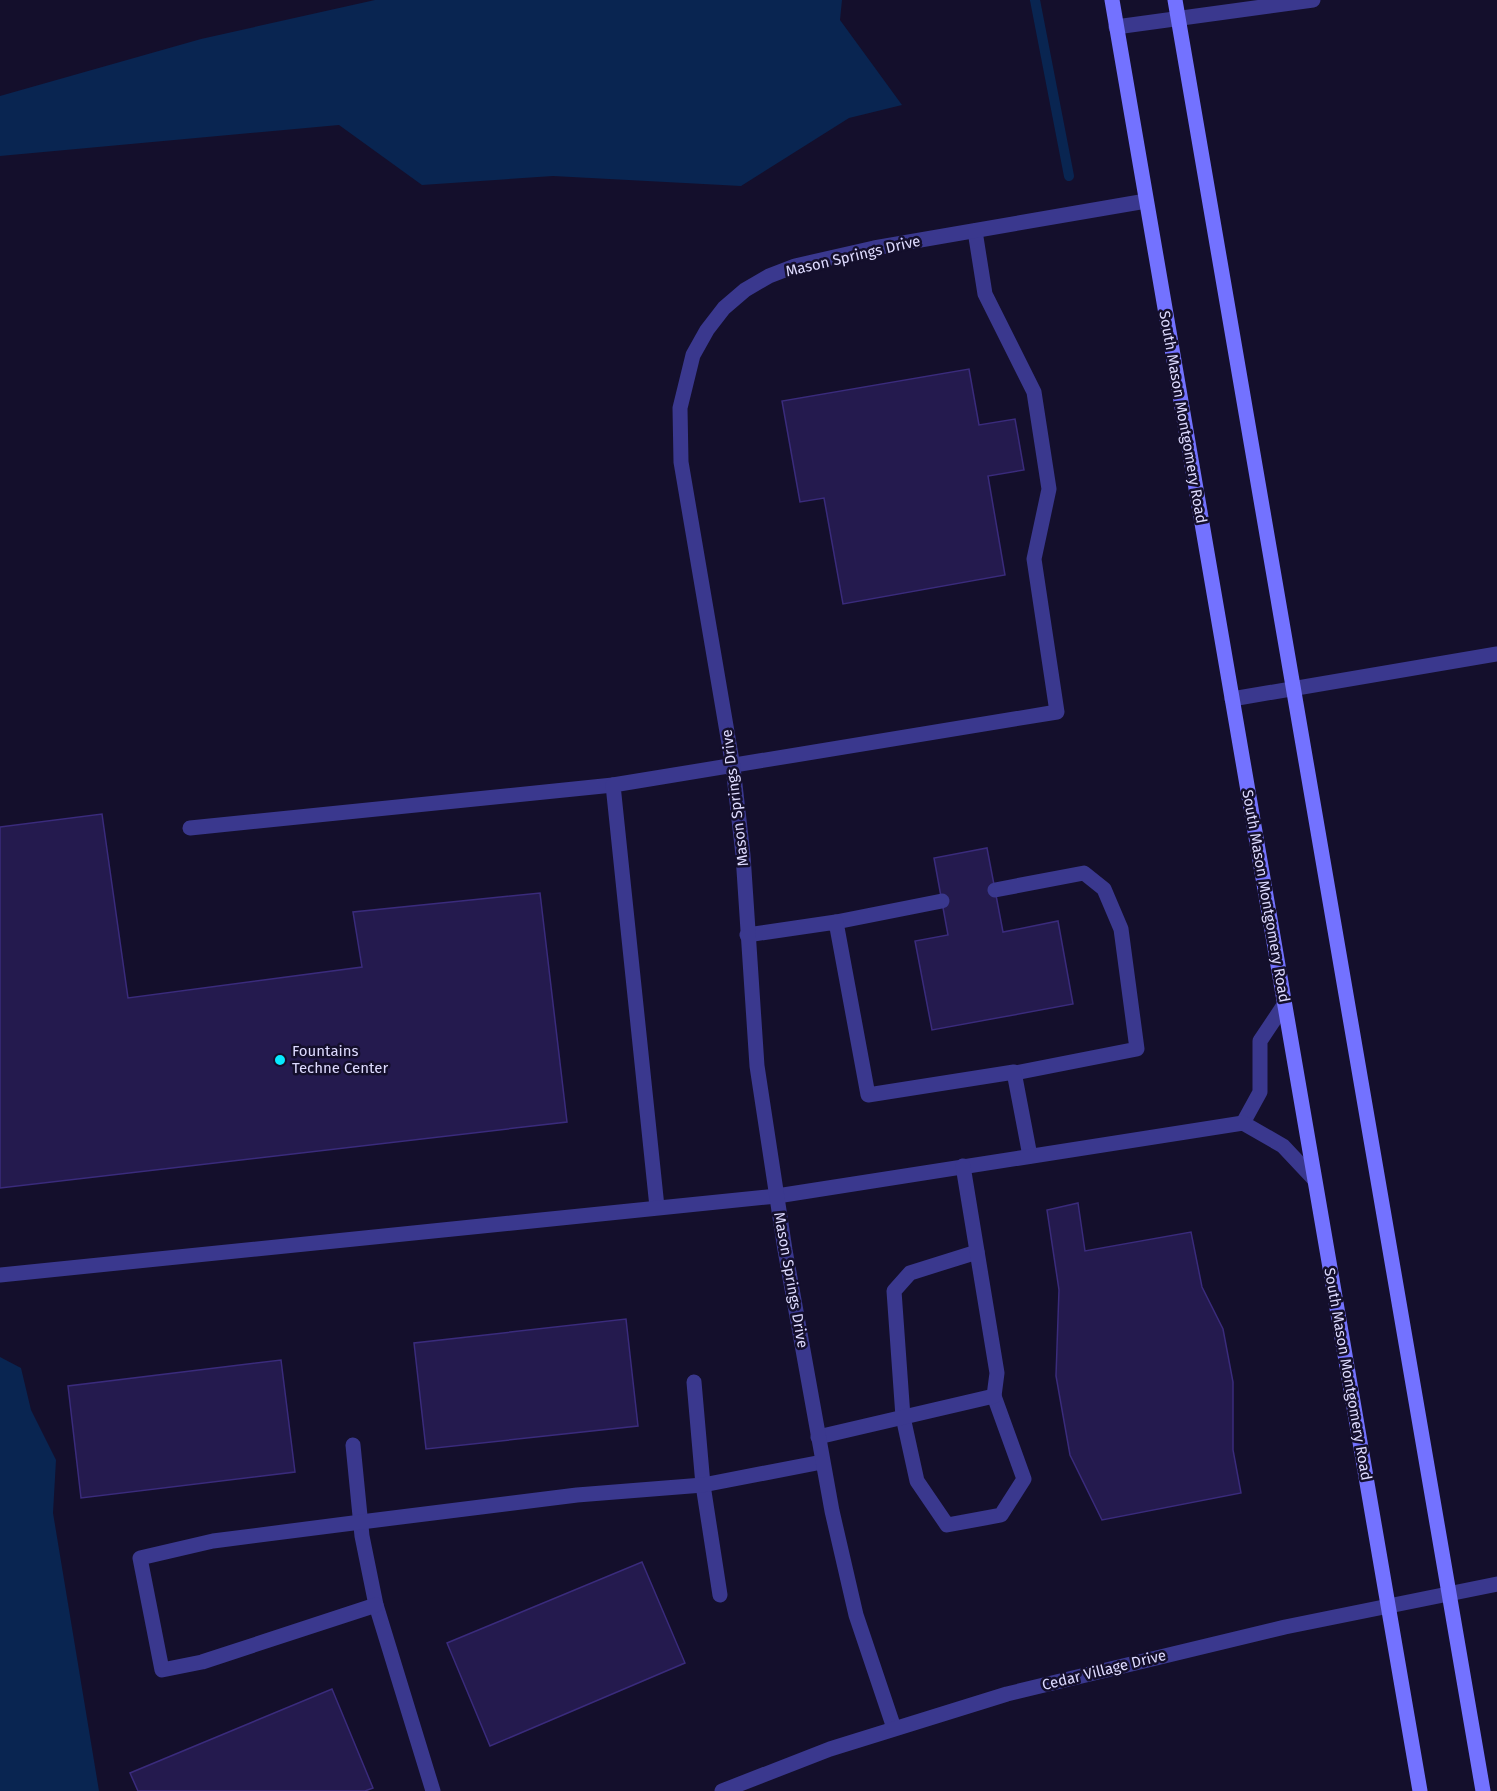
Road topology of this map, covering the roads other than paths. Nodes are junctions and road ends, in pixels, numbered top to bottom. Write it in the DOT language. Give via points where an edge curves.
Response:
graph roads {
  1 [pos="1112,0"];
  2 [pos="1175,0"];
  3 [pos="1313,0"];
  4 [pos="1179,20"];
  5 [pos="1116,27"];
  6 [pos="1146,201"];
  7 [pos="975,231"];
  8 [pos="1497,654"];
  9 [pos="1294,688"];
  10 [pos="1232,699"];
  11 [pos="733,767"];
  12 [pos="613,785"];
  13 [pos="190,828"];
  14 [pos="995,890"];
  15 [pos="942,901"];
  16 [pos="836,921"];
  17 [pos="747,935"];
  18 [pos="1284,1005"];
  19 [pos="1015,1073"];
  20 [pos="1243,1123"];
  21 [pos="1030,1156"];
  22 [pos="963,1166"];
  23 [pos="1314,1179"];
  24 [pos="777,1196"];
  25 [pos="657,1207"];
  26 [pos="977,1252"];
  27 [pos="0,1275"];
  28 [pos="694,1382"];
  29 [pos="994,1396"];
  30 [pos="903,1417"];
  31 [pos="818,1437"];
  32 [pos="353,1445"];
  33 [pos="822,1462"];
  34 [pos="703,1485"];
  35 [pos="361,1522"];
  36 [pos="1497,1584"];
  37 [pos="720,1595"];
  38 [pos="1449,1595"];
  39 [pos="376,1605"];
  40 [pos="1387,1606"];
  41 [pos="894,1728"];
  42 [pos="433,1791"];
  43 [pos="722,1791"];
  44 [pos="1420,1791"];
  45 [pos="1483,1791"];
  1 -- 5 [label="main road, South Mason Montgomery Road"];
  2 -- 4 [label="main road"];
  3 -- 4 [label="street"];
  4 -- 5 [label="street"];
  4 -- 9 [label="main road"];
  5 -- 6 [label="main road, South Mason Montgomery Road"];
  6 -- 7 [label="street, Mason Springs Drive"];
  6 -- 10 [label="main road, South Mason Montgomery Road"];
  7 -- 11 [label="street, Mason Springs Drive" via="874,248 769,276 724,308 693,355 680,408 681,462"];
  7 -- 11 [label="street" via="985,294 1034,392 1049,489 1034,559 1057,712"];
  8 -- 9 [label="street"];
  9 -- 10 [label="street"];
  9 -- 38 [label="main road"];
  10 -- 18 [label="main road, South Mason Montgomery Road"];
  11 -- 12 [label="street"];
  11 -- 17 [label="street, Mason Springs Drive"];
  12 -- 13 [label="street"];
  12 -- 25 [label="street"];
  14 -- 19 [label="street" via="1084,873 1104,889 1121,929 1137,1049"];
  15 -- 16 [label="street"];
  16 -- 17 [label="street"];
  16 -- 19 [label="street" via="868,1095"];
  17 -- 24 [label="street, Mason Springs Drive" via="757,1066"];
  18 -- 20 [label="street" via="1260,1041 1260,1092"];
  18 -- 23 [label="main road, South Mason Montgomery Road"];
  19 -- 21 [label="street"];
  20 -- 21 [label="street"];
  20 -- 23 [label="street" via="1284,1146"];
  21 -- 22 [label="street"];
  22 -- 24 [label="street"];
  22 -- 26 [label="street"];
  23 -- 40 [label="main road, South Mason Montgomery Road"];
  24 -- 25 [label="street"];
  24 -- 31 [label="street, Mason Springs Drive"];
  25 -- 27 [label="street"];
  26 -- 29 [label="street" via="997,1373"];
  26 -- 30 [label="street" via="910,1273 894,1291"];
  28 -- 34 [label="street"];
  29 -- 30 [label="street"];
  29 -- 30 [label="street" via="1024,1479 1001,1515 947,1526 917,1481"];
  30 -- 31 [label="street"];
  31 -- 33 [label="street, Mason Springs Drive"];
  32 -- 35 [label="street"];
  33 -- 34 [label="street"];
  33 -- 41 [label="street, Mason Springs Drive" via="856,1615"];
  34 -- 35 [label="street" via="577,1495"];
  34 -- 37 [label="street"];
  35 -- 39 [label="street"];
  35 -- 39 [label="street" via="213,1542 140,1557 151,1622 162,1670 202,1662"];
  36 -- 38 [label="street, Cedar Village Drive"];
  38 -- 40 [label="street, Cedar Village Drive"];
  38 -- 45 [label="main road"];
  39 -- 42 [label="street"];
  40 -- 41 [label="street, Cedar Village Drive" via="1007,1694"];
  40 -- 44 [label="main road, South Mason Montgomery Road"];
  41 -- 43 [label="street, Cedar Village Drive"];
}
